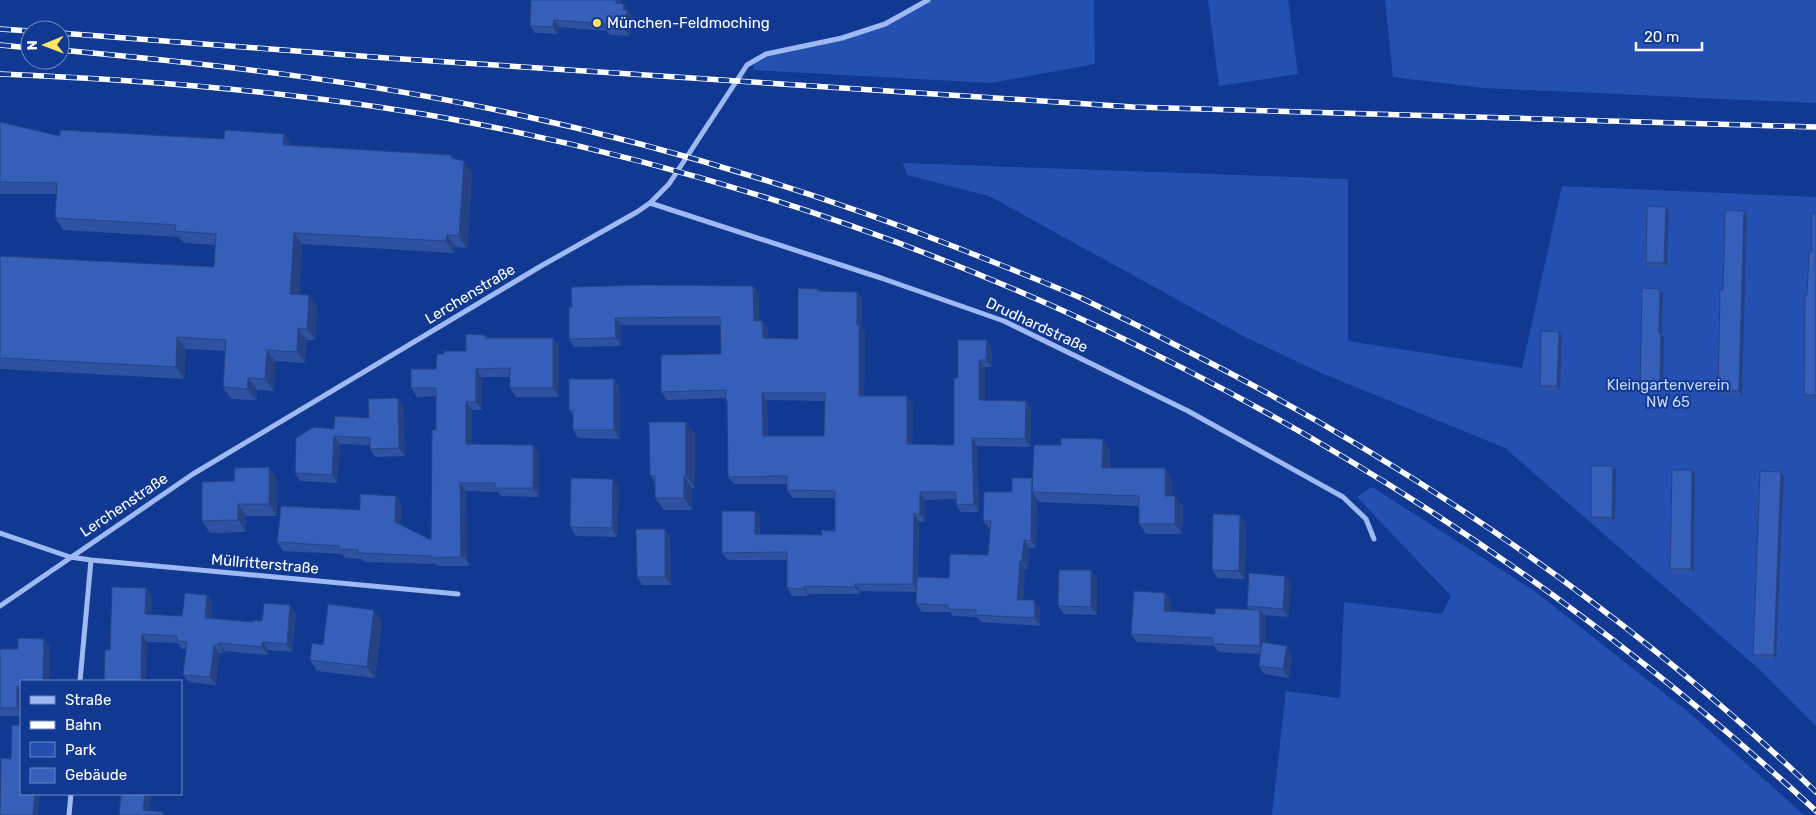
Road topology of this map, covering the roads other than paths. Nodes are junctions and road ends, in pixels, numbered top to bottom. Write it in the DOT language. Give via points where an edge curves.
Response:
graph roads {
  1 [pos="928,0"];
  2 [pos="650,203"];
  3 [pos="0,533"];
  4 [pos="1374,539"];
  5 [pos="70,557"];
  6 [pos="91,560"];
  7 [pos="458,594"];
  8 [pos="0,606"];
  9 [pos="80,680"];
  10 [pos="70,795"];
  11 [pos="69,815"];
  1 -- 2 [label="street, Lerchenstraße" via="885,24 842,38 766,54 747,65 669,184"];
  2 -- 4 [label="street, Drudhardstraße" via="1004,321 1188,411 1343,497 1366,519"];
  2 -- 5 [label="street, Lerchenstraße" via="194,474"];
  3 -- 5 [label="street, Müllritterstraße"];
  5 -- 6 [label="street, Müllritterstraße"];
  5 -- 8 [label="street, Lerchenstraße"];
  6 -- 7 [label="street, Müllritterstraße"];
  6 -- 9 [label="street"];
  10 -- 11 [label="street"];
}
